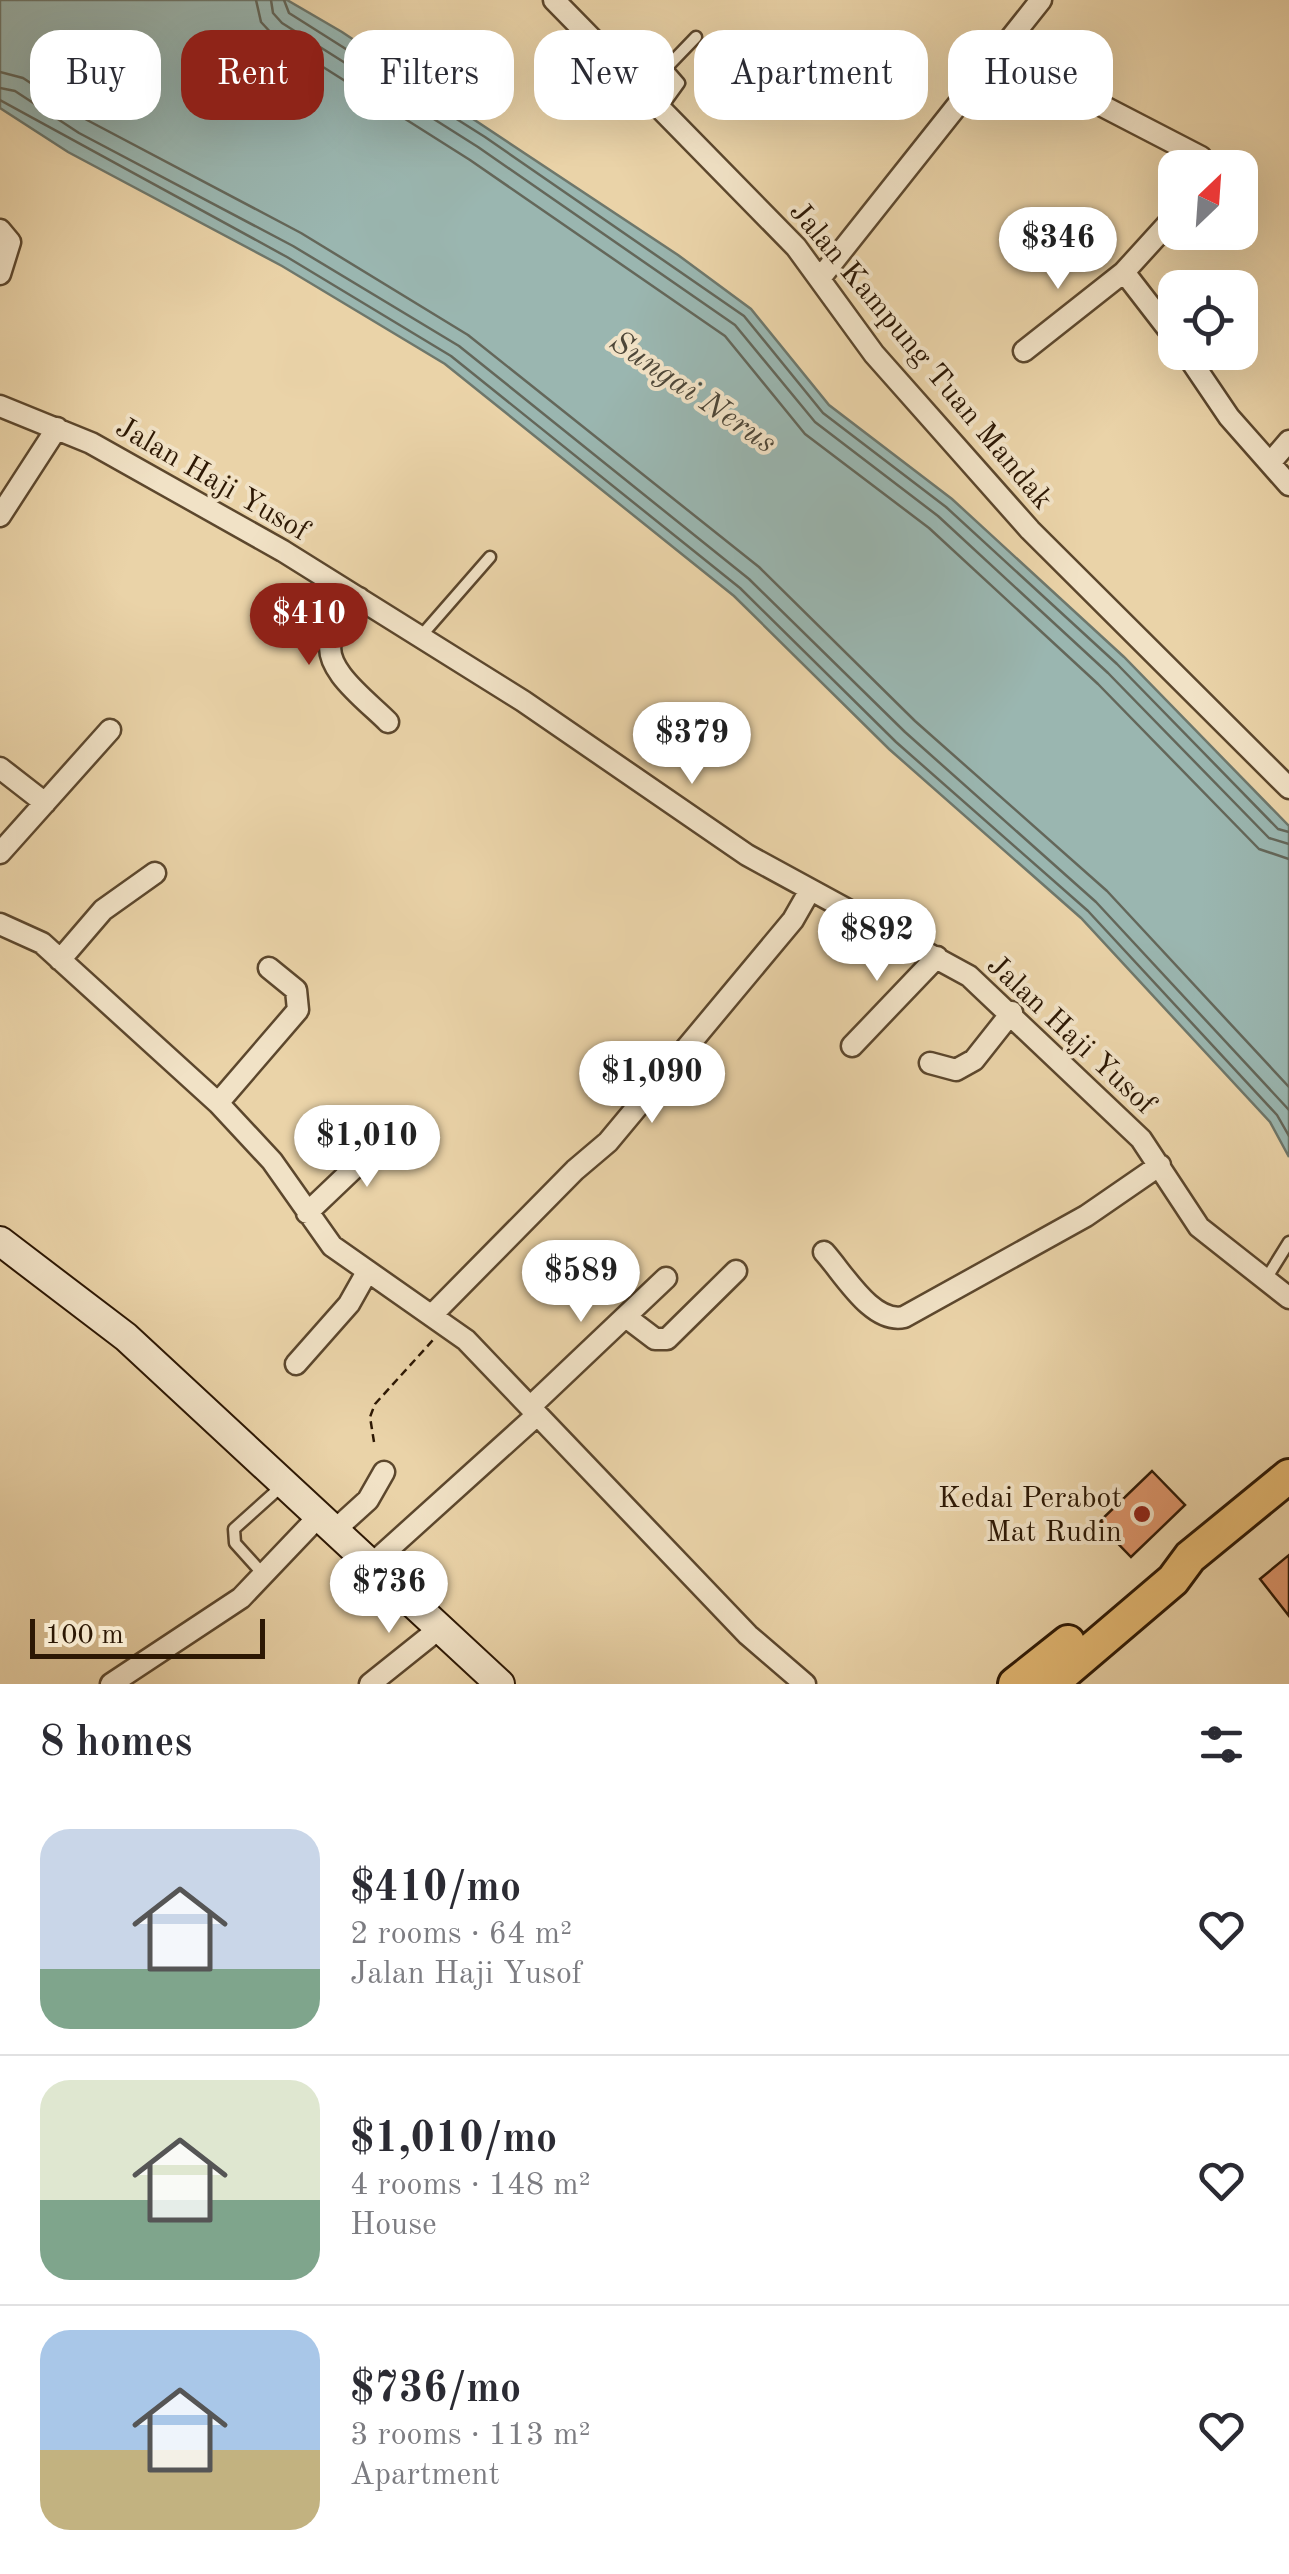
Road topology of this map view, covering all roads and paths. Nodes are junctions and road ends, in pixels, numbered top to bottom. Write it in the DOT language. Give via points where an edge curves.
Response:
graph roads {
  1 [pos="554,0"];
  2 [pos="1041,0"];
  3 [pos="584,30"];
  4 [pos="1018,30"];
  5 [pos="694,39"];
  6 [pos="674,60"];
  7 [pos="1113,112"];
  8 [pos="948,118"];
  9 [pos="672,120"];
  10 [pos="1187,150"];
  11 [pos="0,230"];
  12 [pos="1158,235"];
  13 [pos="1124,272"];
  14 [pos="0,274"];
  15 [pos="821,276"];
  16 [pos="1158,316"];
  17 [pos="1024,351"];
  18 [pos="1197,370"];
  19 [pos="0,406"];
  20 [pos="57,428"];
  21 [pos="1289,441"];
  22 [pos="1270,463"];
  23 [pos="1289,484"];
  24 [pos="0,516"];
  25 [pos="490,557"];
  26 [pos="358,598"];
  27 [pos="421,636"];
  28 [pos="388,722"];
  29 [pos="110,730"];
  30 [pos="0,768"];
  31 [pos="1289,788"];
  32 [pos="45,802"];
  33 [pos="0,853"];
  34 [pos="155,873"];
  35 [pos="808,892"];
  36 [pos="0,924"];
  37 [pos="938,957"];
  38 [pos="60,960"];
  39 [pos="268,968"];
  40 [pos="1012,1012"];
  41 [pos="852,1046"];
  42 [pos="930,1063"];
  43 [pos="218,1102"];
  44 [pos="392,1132"];
  45 [pos="1160,1165"];
  46 [pos="306,1213"];
  47 [pos="1287,1238"];
  48 [pos="0,1241"];
  49 [pos="824,1252"];
  50 [pos="736,1271"];
  51 [pos="366,1272"];
  52 [pos="666,1278"];
  53 [pos="1266,1279"];
  54 [pos="1289,1298"];
  55 [pos="626,1317"];
  56 [pos="440,1320"];
  57 [pos="296,1364"];
  58 [pos="534,1411"];
  59 [pos="374,1442"];
  60 [pos="384,1472"];
  61 [pos="1289,1476"];
  62 [pos="285,1483"];
  63 [pos="328,1522"];
  64 [pos="1190,1557"];
  65 [pos="372,1564"];
  66 [pos="264,1575"];
  67 [pos="440,1628"];
  68 [pos="110,1684"];
  69 [pos="370,1684"];
  70 [pos="500,1684"];
  71 [pos="805,1684"];
  72 [pos="1015,1684"];
  73 [pos="1051,1684"];
  1 -- 3 [label="street, Jalan Kampung Tuan Mandak"];
  2 -- 4 [label="street"];
  5 -- 6 [label="lane"];
  7 -- 10 [label="street"];
  8 -- 15 [label="street"];
  9 -- 15 [label="street, Jalan Kampung Tuan Mandak"];
  11 -- 14 [label="street" via="10,242"];
  12 -- 13 [label="street"];
  13 -- 16 [label="street"];
  13 -- 17 [label="street"];
  15 -- 31 [label="street, Jalan Kampung Tuan Mandak" via="874,354 1030,530"];
  18 -- 22 [label="street"];
  19 -- 20 [label="street, Jalan Haji Yusof"];
  20 -- 24 [label="street"];
  20 -- 26 [label="street, Jalan Haji Yusof"];
  21 -- 22 [label="street"];
  22 -- 23 [label="street"];
  25 -- 27 [label="lane"];
  26 -- 27 [label="street, Jalan Haji Yusof"];
  26 -- 28 [label="street" via="330,642 332,656 339,672"];
  27 -- 35 [label="street, Jalan Haji Yusof"];
  29 -- 32 [label="street"];
  30 -- 32 [label="street"];
  32 -- 33 [label="street"];
  34 -- 38 [label="street" via="103,910"];
  35 -- 37 [label="street, Jalan Haji Yusof"];
  35 -- 56 [label="street" via="793,920 608,1142"];
  36 -- 38 [label="street" via="24,932"];
  37 -- 40 [label="street, Jalan Haji Yusof"];
  37 -- 41 [label="street"];
  38 -- 43 [label="street"];
  39 -- 43 [label="street" via="296,990 298,1010"];
  40 -- 42 [label="street" via="974,1060 956,1070"];
  40 -- 45 [label="street, Jalan Haji Yusof"];
  43 -- 46 [label="street" via="272,1161"];
  44 -- 46 [label="street"];
  45 -- 49 [label="street" via="1086,1216 904,1317 878,1312"];
  45 -- 53 [label="street, Jalan Haji Yusof" via="1199,1227"];
  46 -- 51 [label="street" via="332,1246"];
  47 -- 53 [label="lane"];
  48 -- 62 [label="main road" via="126,1337"];
  50 -- 55 [label="street" via="668,1338 655,1339"];
  51 -- 56 [label="street"];
  51 -- 57 [label="street" via="349,1304"];
  52 -- 55 [label="street"];
  53 -- 54 [label="street, Jalan Haji Yusof"];
  55 -- 58 [label="street"];
  56 -- 58 [label="street"];
  56 -- 59 [label="path" via="374,1404"];
  58 -- 65 [label="street"];
  58 -- 71 [label="street" via="748,1636"];
  60 -- 63 [label="street" via="368,1500"];
  61 -- 64 [label="highway"];
  62 -- 63 [label="main road"];
  62 -- 66 [label="lane" via="234,1530 234,1543"];
  63 -- 65 [label="main road"];
  63 -- 66 [label="street"];
  64 -- 72 [label="highway" via="1162,1569"];
  64 -- 73 [label="highway" via="1174,1580"];
  65 -- 67 [label="main road"];
  66 -- 68 [label="street" via="218,1616"];
  67 -- 69 [label="street"];
  67 -- 70 [label="main road"];
}
